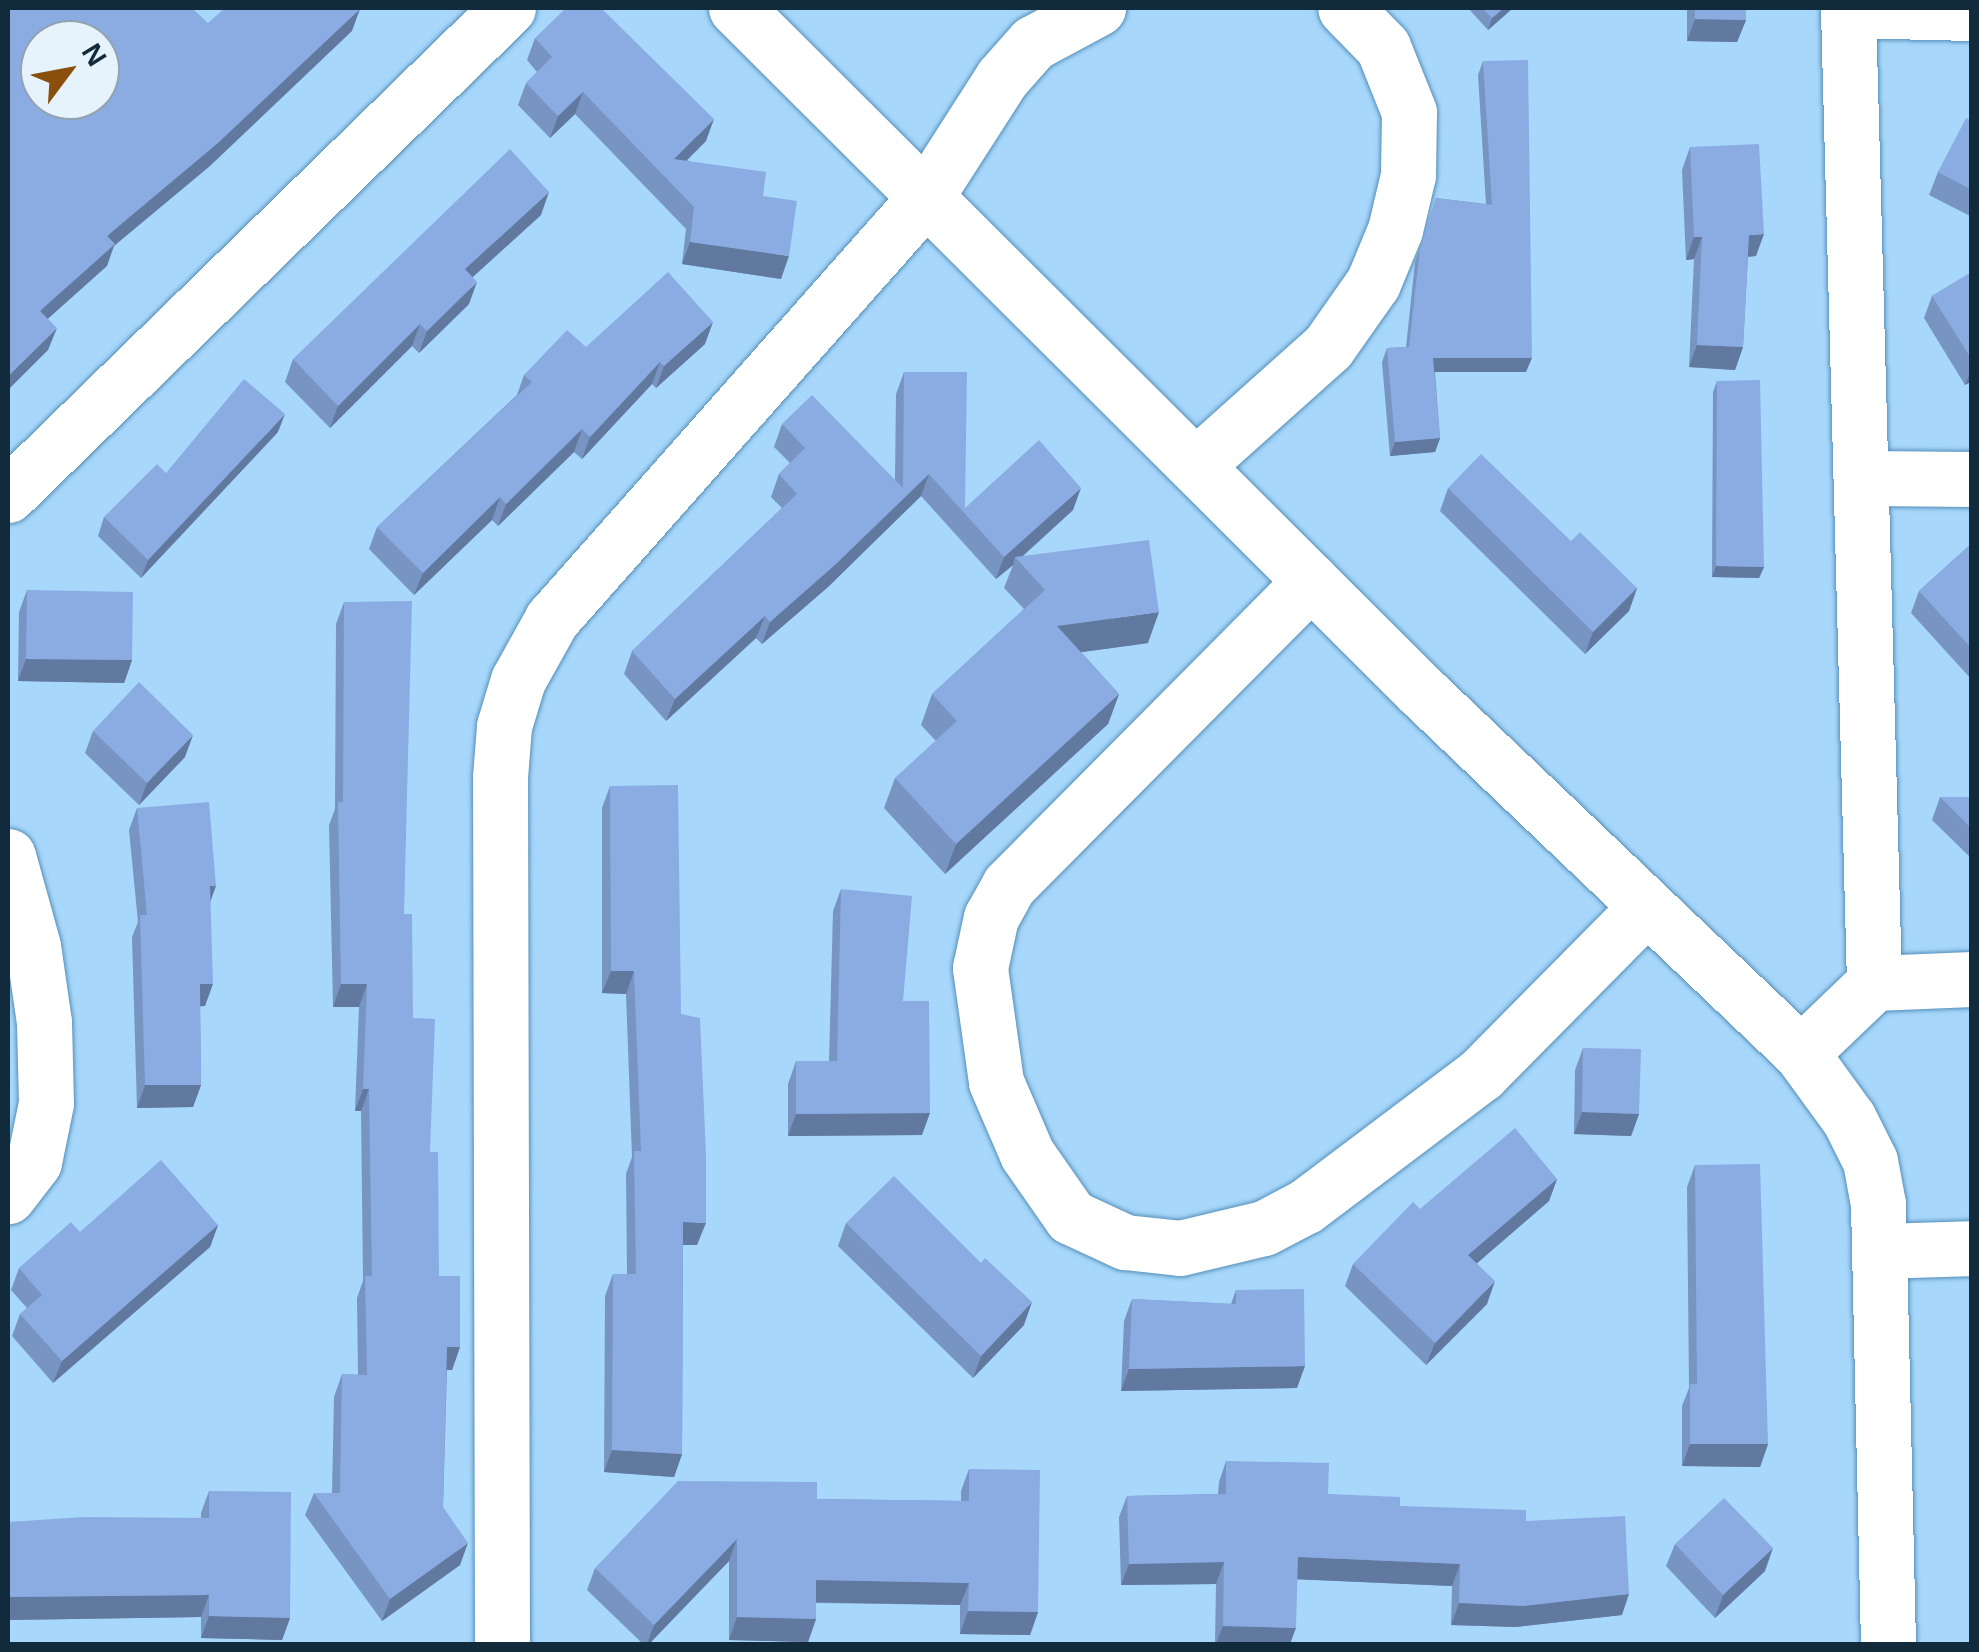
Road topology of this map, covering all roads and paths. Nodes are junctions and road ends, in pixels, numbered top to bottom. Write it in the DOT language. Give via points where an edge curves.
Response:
graph roads {
  1 [pos="508,8"];
  2 [pos="736,8"];
  3 [pos="1098,8"];
  4 [pos="1345,8"];
  5 [pos="1848,9"];
  6 [pos="1972,13"];
  7 [pos="925,198"];
  8 [pos="1196,465"];
  9 [pos="1866,478"];
  10 [pos="1972,479"];
  11 [pos="8,494"];
  12 [pos="1311,581"];
  13 [pos="8,856"];
  14 [pos="1645,908"];
  15 [pos="1972,979"];
  16 [pos="1874,983"];
  17 [pos="1801,1053"];
  18 [pos="8,1196"];
  19 [pos="1972,1248"];
  20 [pos="1879,1250"];
  21 [pos="502,1644"];
  22 [pos="1888,1644"];
  1 -- 11 [label="street"];
  2 -- 7 [label="street"];
  3 -- 7 [label="street" via="1034,44 1002,78"];
  4 -- 8 [label="street" via="1383,47 1409,112 1408,175 1395,230 1373,283 1328,347"];
  5 -- 6 [label="street"];
  5 -- 9 [label="street"];
  7 -- 8 [label="street"];
  7 -- 21 [label="street" via="552,619 518,680 504,726"];
  8 -- 12 [label="street"];
  9 -- 10 [label="street"];
  9 -- 16 [label="street"];
  12 -- 14 [label="street"];
  12 -- 14 [label="street" via="1009,886 991,917 980,968 996,1082 1027,1154 1070,1217 1125,1242 1180,1248 1264,1228 1306,1206 1481,1074"];
  13 -- 18 [label="street" via="36,965 46,1103 34,1162"];
  14 -- 17 [label="street"];
  15 -- 16 [label="street"];
  16 -- 17 [label="street"];
  17 -- 20 [label="street" via="1870,1161"];
  19 -- 20 [label="street"];
  20 -- 22 [label="street"];
}
